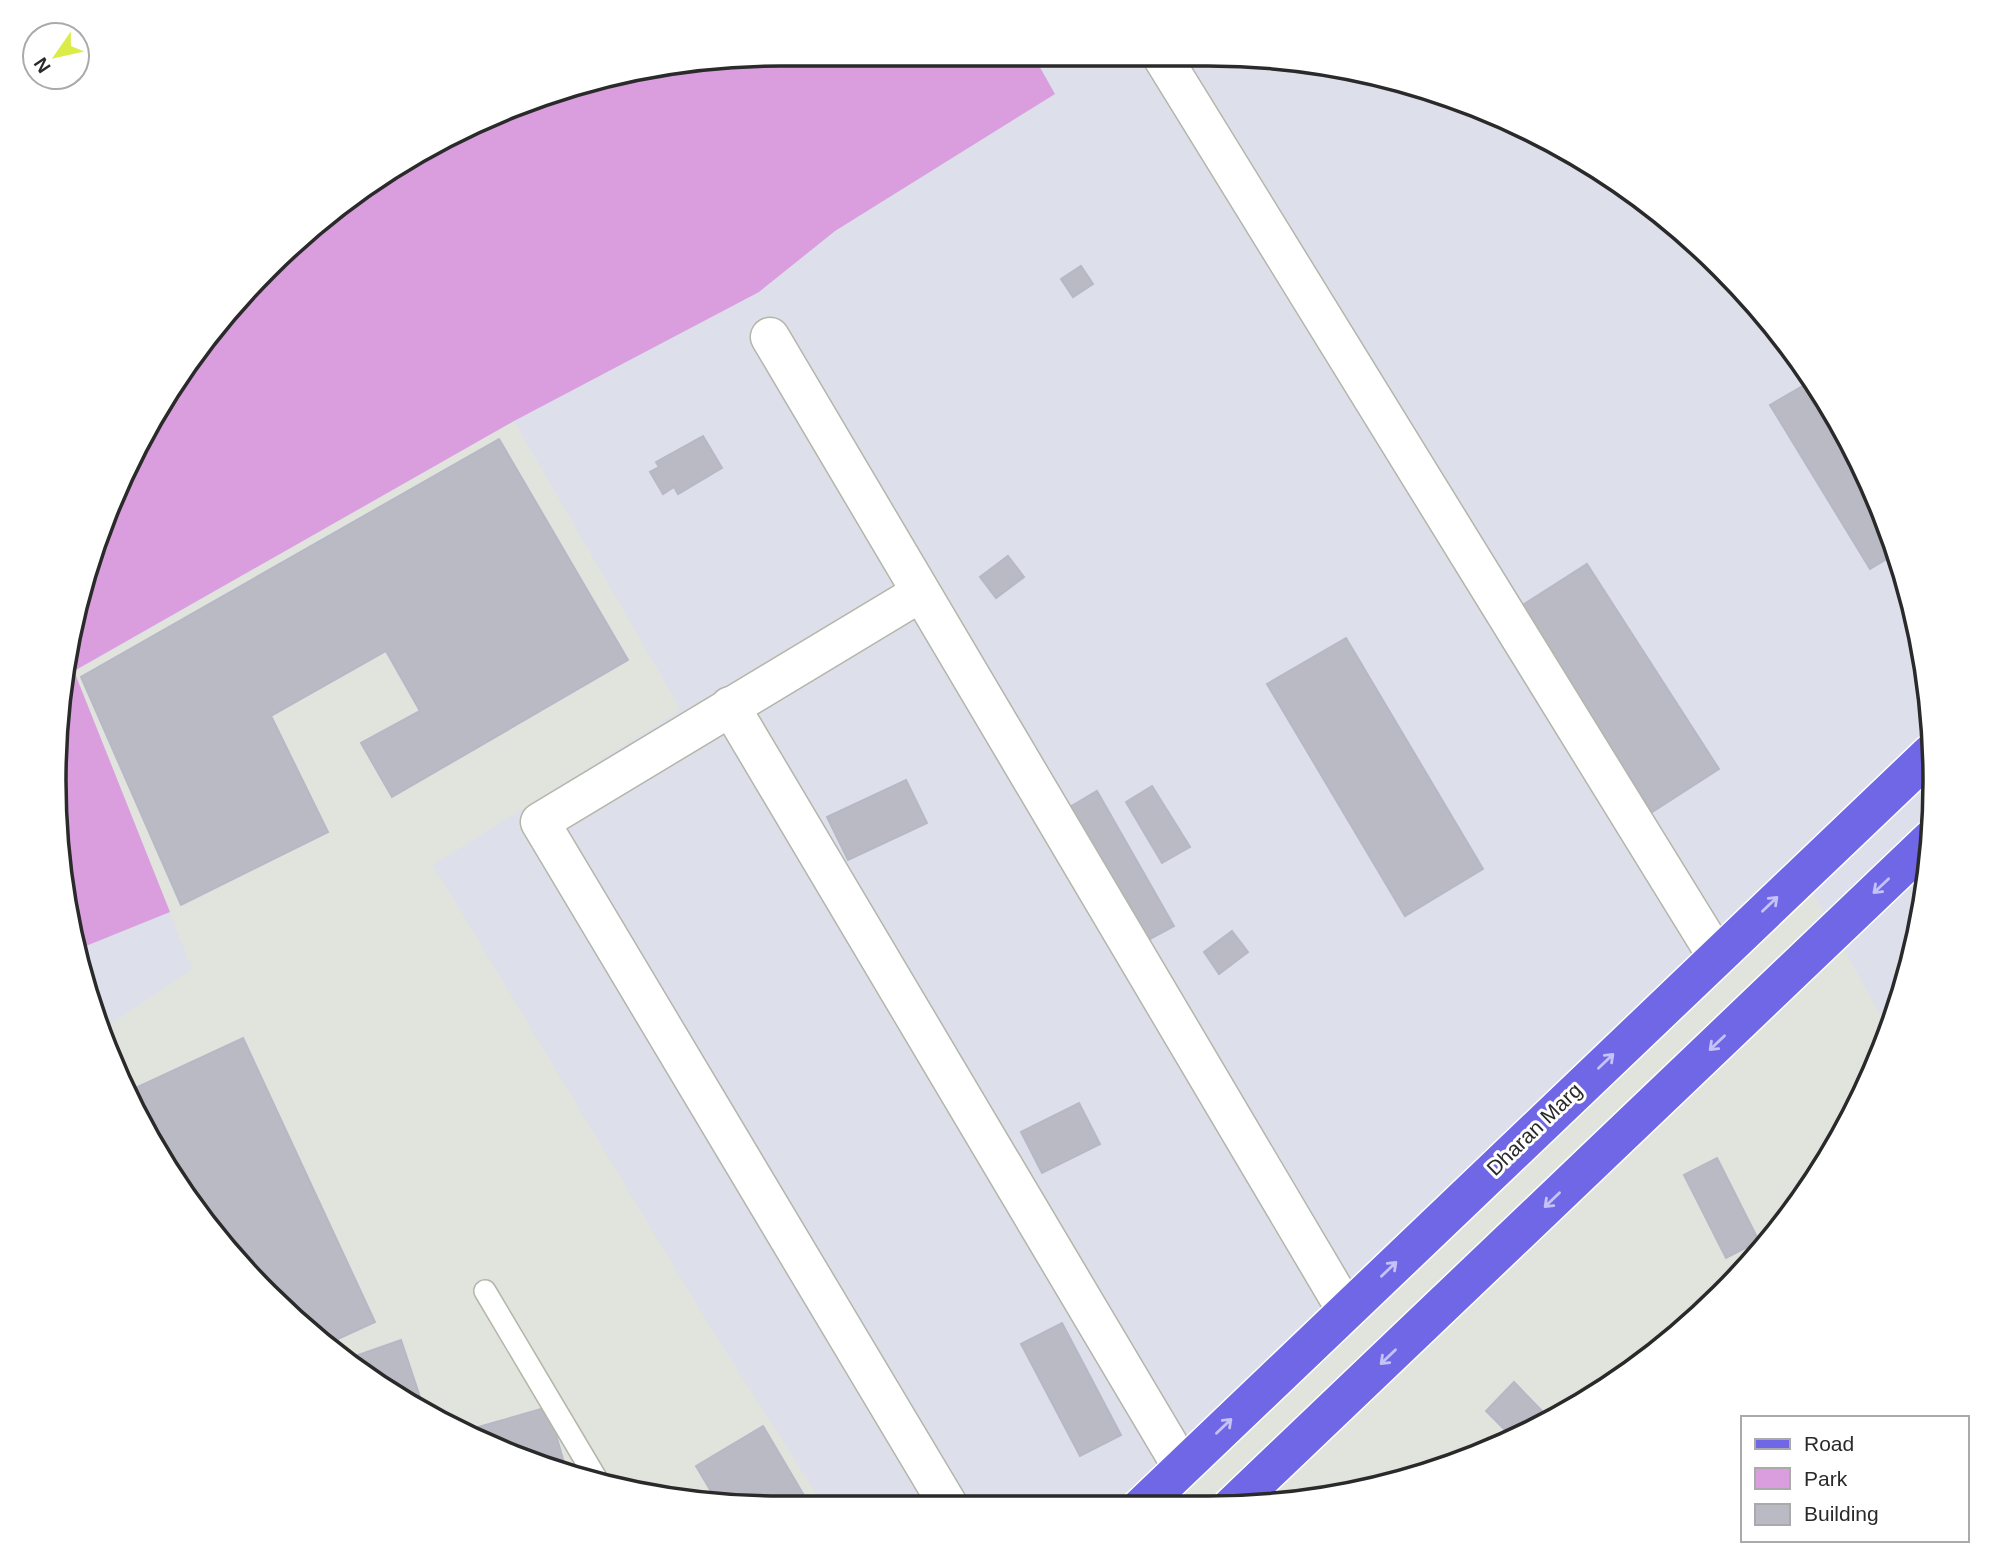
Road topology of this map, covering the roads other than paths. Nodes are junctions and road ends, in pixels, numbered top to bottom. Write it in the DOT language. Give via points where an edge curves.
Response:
graph roads {
  1 [pos="1168,66"];
  2 [pos="770,337"];
  3 [pos="920,593"];
  4 [pos="730,706"];
  5 [pos="1922,761"];
  6 [pos="1919,851"];
  7 [pos="1716,955"];
  8 [pos="485,1291"];
  9 [pos="1346,1310"];
  10 [pos="1182,1467"];
  11 [pos="592,1471"];
  12 [pos="1243,1495"];
  13 [pos="943,1496"];
  14 [pos="1152,1496"];
  1 -- 7 [label="street"];
  2 -- 3 [label="street"];
  3 -- 4 [label="street"];
  3 -- 9 [label="street"];
  4 -- 10 [label="street"];
  4 -- 13 [label="street" via="540,822"];
  7 -- 5 [label="main road, Dharan Marg, one-way"];
  6 -- 12 [label="main road, one-way"];
  9 -- 7 [label="main road, Dharan Marg, one-way"];
  8 -- 11 [label="lane"];
  10 -- 9 [label="main road, Dharan Marg, one-way"];
  10 -- 14 [label="main road, Dharan Marg"];
}
